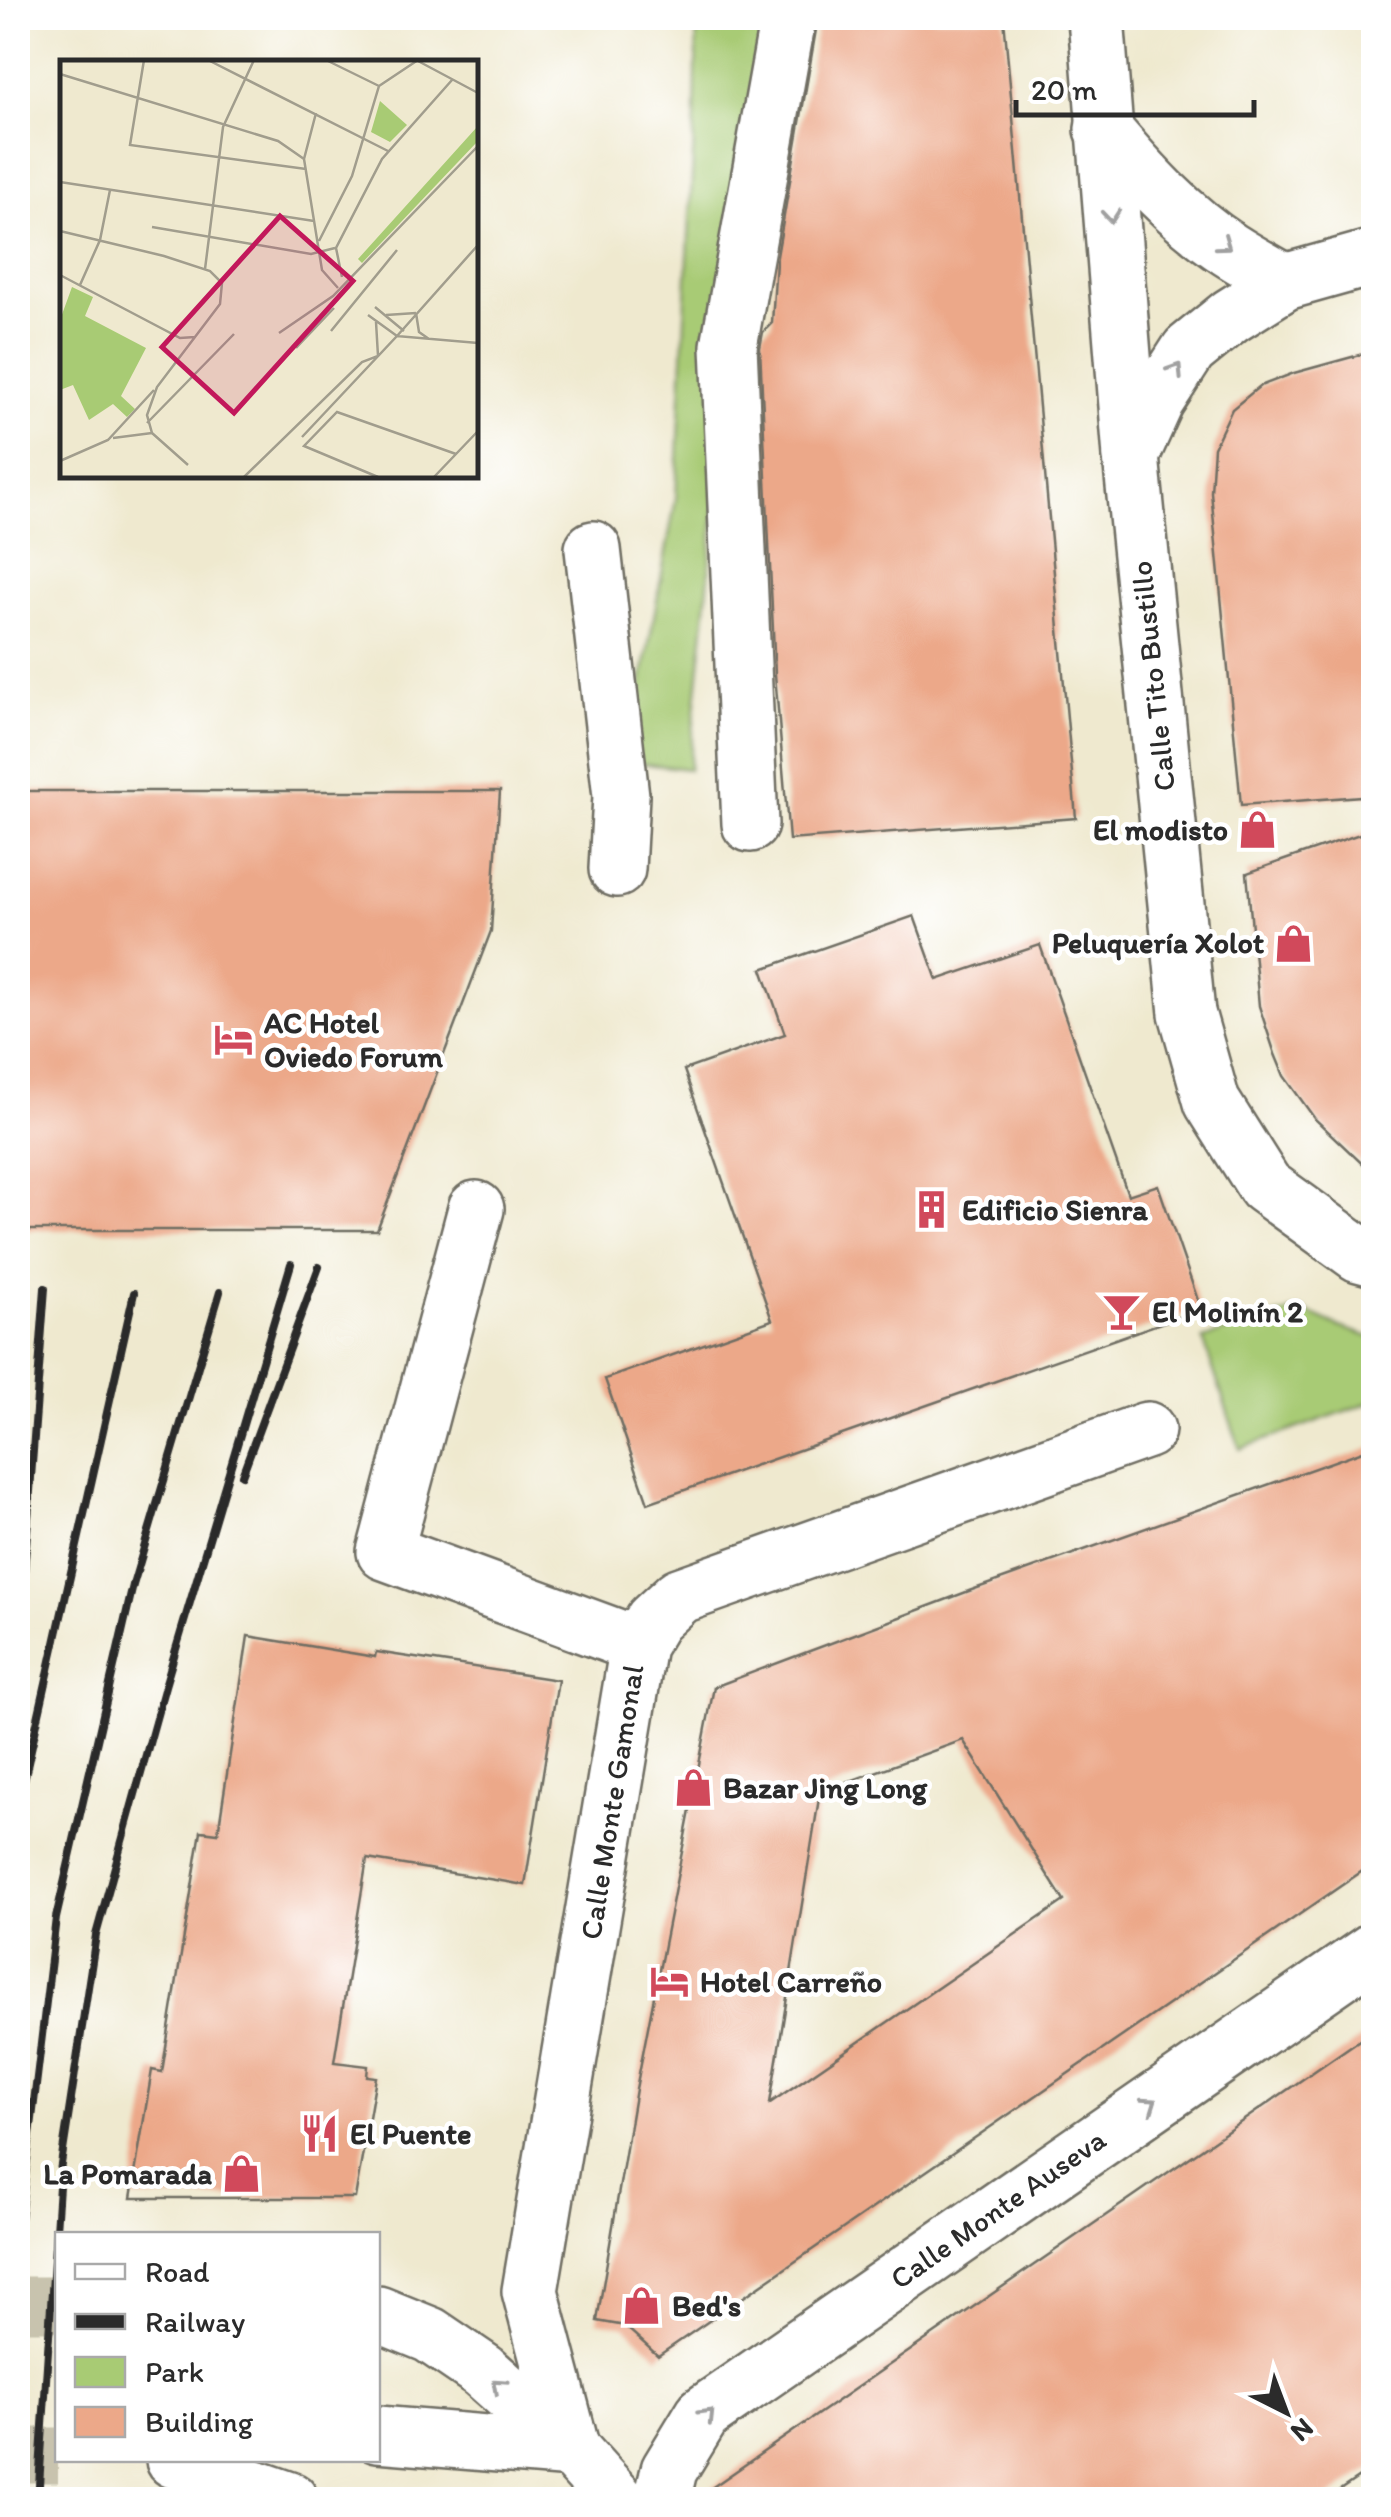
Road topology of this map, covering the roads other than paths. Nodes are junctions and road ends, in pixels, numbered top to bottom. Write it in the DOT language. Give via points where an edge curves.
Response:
graph roads {
  1 [pos="788,18"];
  2 [pos="1096,18"];
  3 [pos="1103,129"];
  4 [pos="1374,258"];
  5 [pos="1285,282"];
  6 [pos="1131,456"];
  7 [pos="593,550"];
  8 [pos="750,824"];
  9 [pos="617,869"];
  10 [pos="476,1209"];
  11 [pos="1374,1258"];
  12 [pos="1147,1430"];
  13 [pos="638,1645"];
  14 [pos="1374,1950"];
  15 [pos="380,2315"];
  16 [pos="380,2434"];
  17 [pos="572,2450"];
  18 [pos="180,2462"];
  19 [pos="290,2500"];
  20 [pos="617,2500"];
  21 [pos="662,2500"];
  1 -- 8 [label="street" via="728,346"];
  2 -- 3 [label="street, Calle Tito Bustillo"];
  3 -- 5 [label="street, one-way" via="1182,212"];
  3 -- 6 [label="street, Calle Tito Bustillo, one-way"];
  4 -- 5 [label="street"];
  6 -- 5 [label="street, one-way" via="1190,350"];
  6 -- 11 [label="street, Calle Tito Bustillo" via="1187,1013 1212,1102 1265,1186 1358,1254"];
  7 -- 9 [label="street" via="621,796"];
  10 -- 13 [label="street" via="385,1552"];
  12 -- 13 [label="street, Calle Monte Gamonal" via="679,1596"];
  13 -- 17 [label="street, Calle Monte Gamonal" via="530,2291"];
  21 -- 14 [label="street, Calle Monte Auseva, one-way" via="668,2470 704,2414"];
  17 -- 15 [label="street, one-way" via="483,2371 430,2336"];
  16 -- 17 [label="street"];
  17 -- 20 [label="street"];
  18 -- 19 [label="street"];
}
